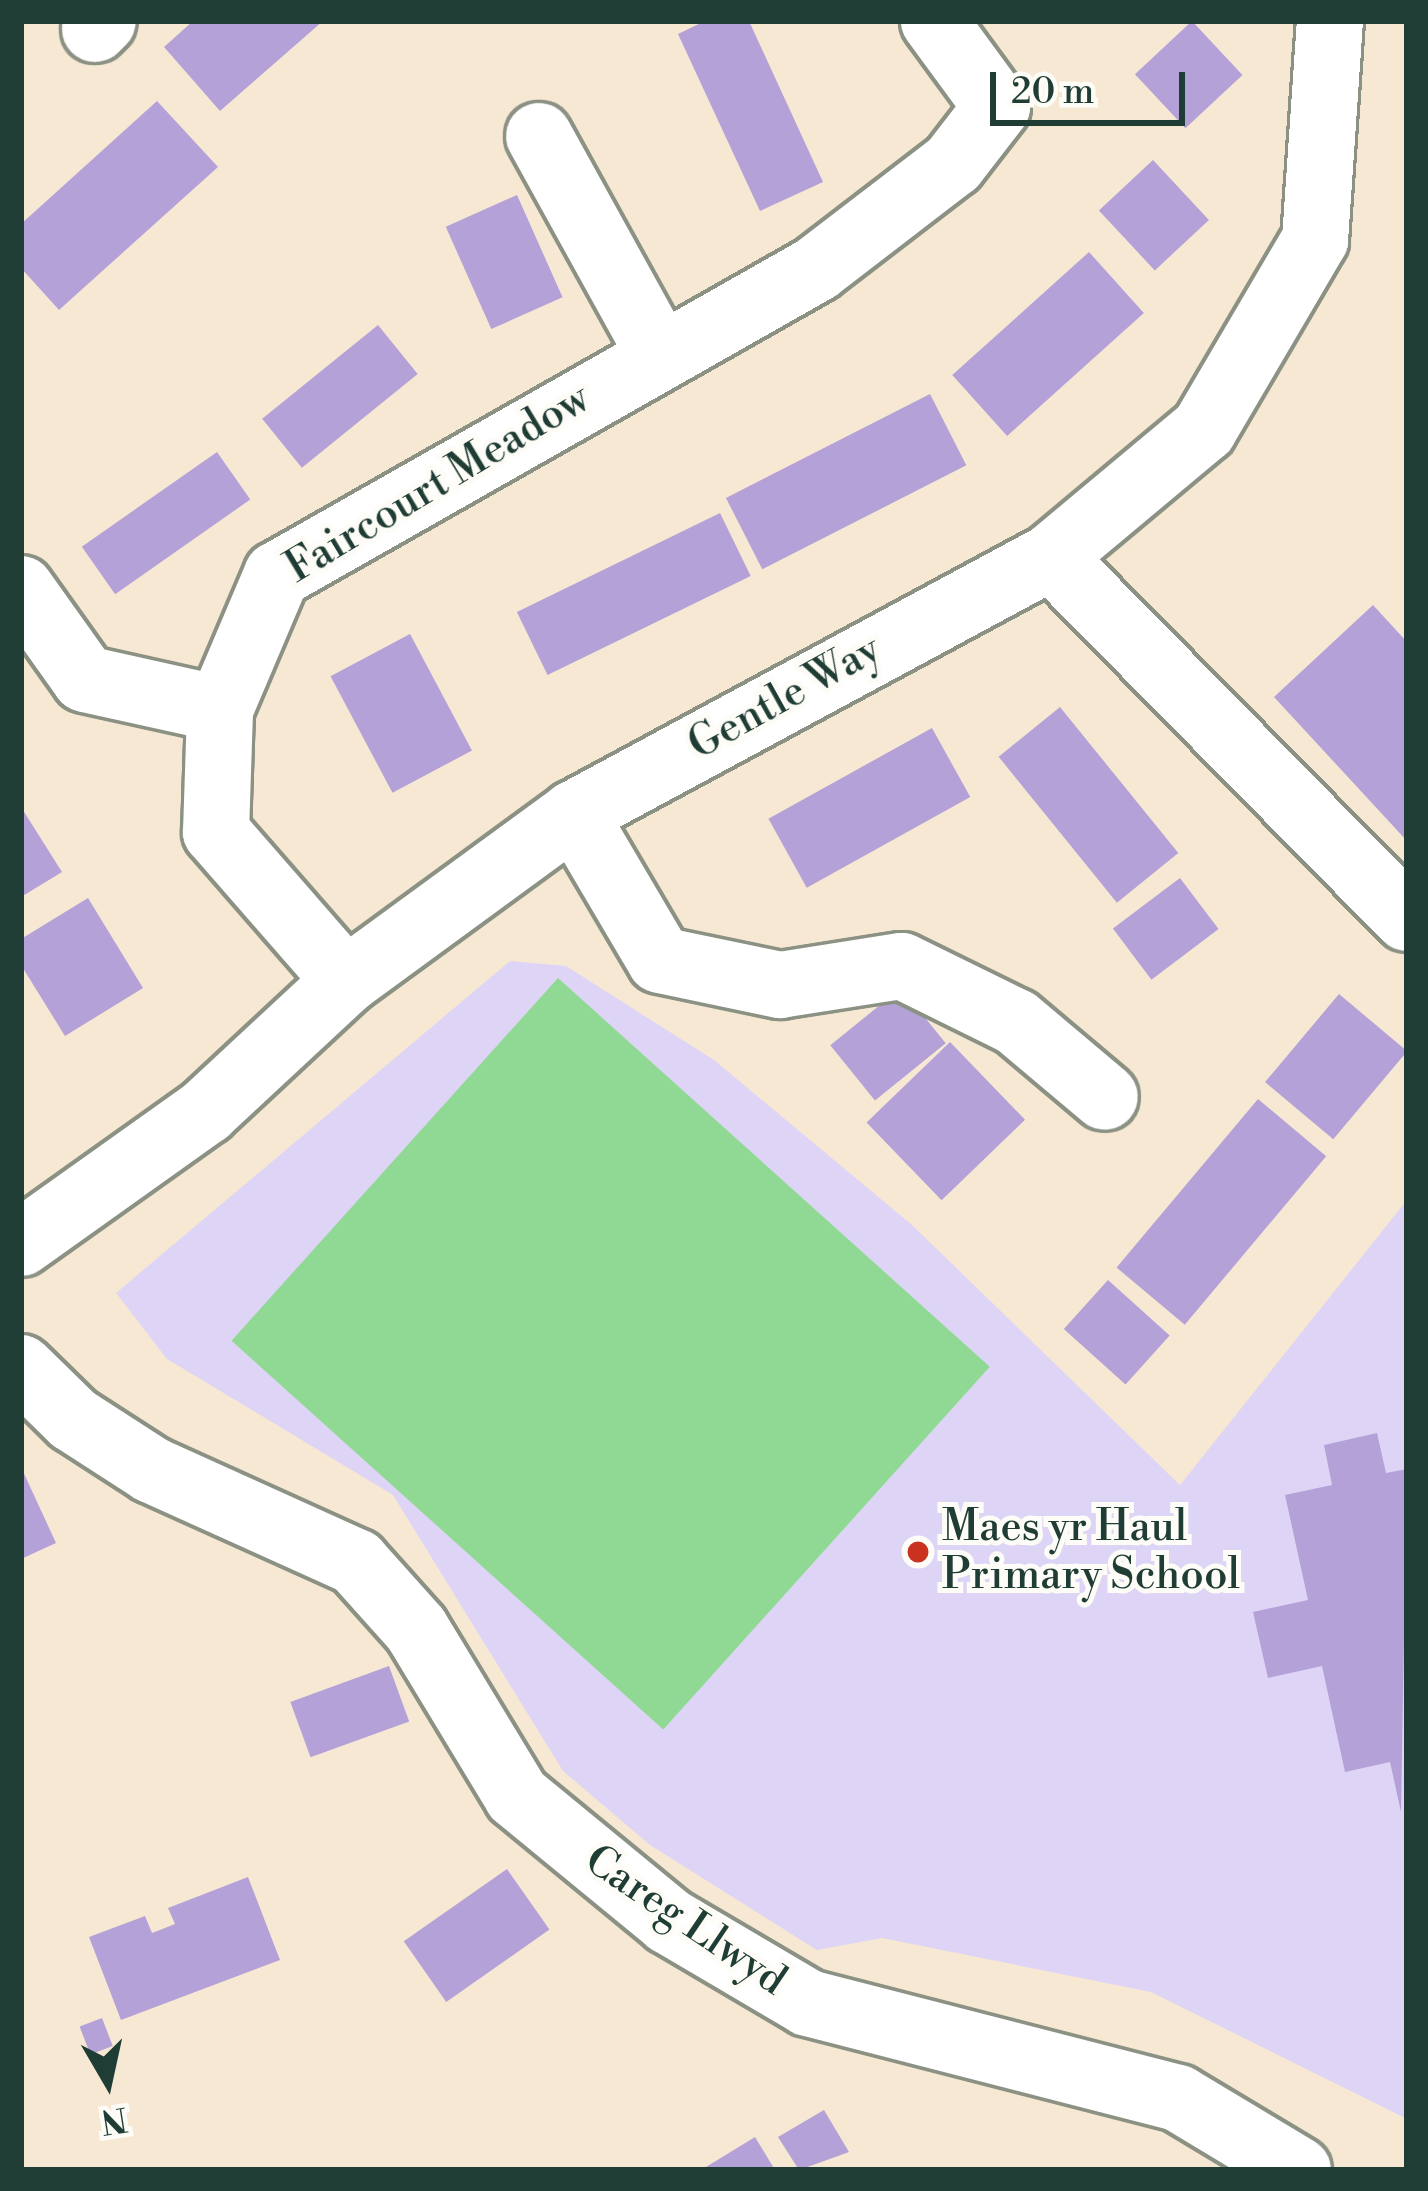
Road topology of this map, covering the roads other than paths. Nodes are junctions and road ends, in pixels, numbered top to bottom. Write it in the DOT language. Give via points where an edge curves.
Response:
graph roads {
  1 [pos="934,21"];
  2 [pos="1330,21"];
  3 [pos="539,136"];
  4 [pos="658,352"];
  5 [pos="1051,556"];
  6 [pos="21,589"];
  7 [pos="220,709"];
  8 [pos="574,814"];
  9 [pos="1407,918"];
  10 [pos="346,981"];
  11 [pos="1105,1097"];
  12 [pos="21,1243"];
  13 [pos="21,1368"];
  14 [pos="1298,2170"];
  1 -- 4 [label="street, Faircourt Meadow" via="997,107 953,164 816,269"];
  2 -- 5 [label="street, Gentle Way" via="1315,240 1204,430"];
  3 -- 4 [label="street"];
  4 -- 7 [label="street, Faircourt Meadow" via="278,575"];
  5 -- 8 [label="street, Gentle Way"];
  5 -- 9 [label="street"];
  6 -- 7 [label="street" via="85,679"];
  7 -- 10 [label="street, Faircourt Meadow" via="216,832"];
  8 -- 10 [label="street, Gentle Way"];
  8 -- 11 [label="street" via="660,960 780,986 902,966 1016,1022"];
  10 -- 12 [label="street, Gentle Way" via="206,1111"];
  13 -- 14 [label="street, Careg Llwyd" via="73,1419 152,1470 356,1562 416,1629 517,1796 669,1921 808,2003 1178,2098"];
}
